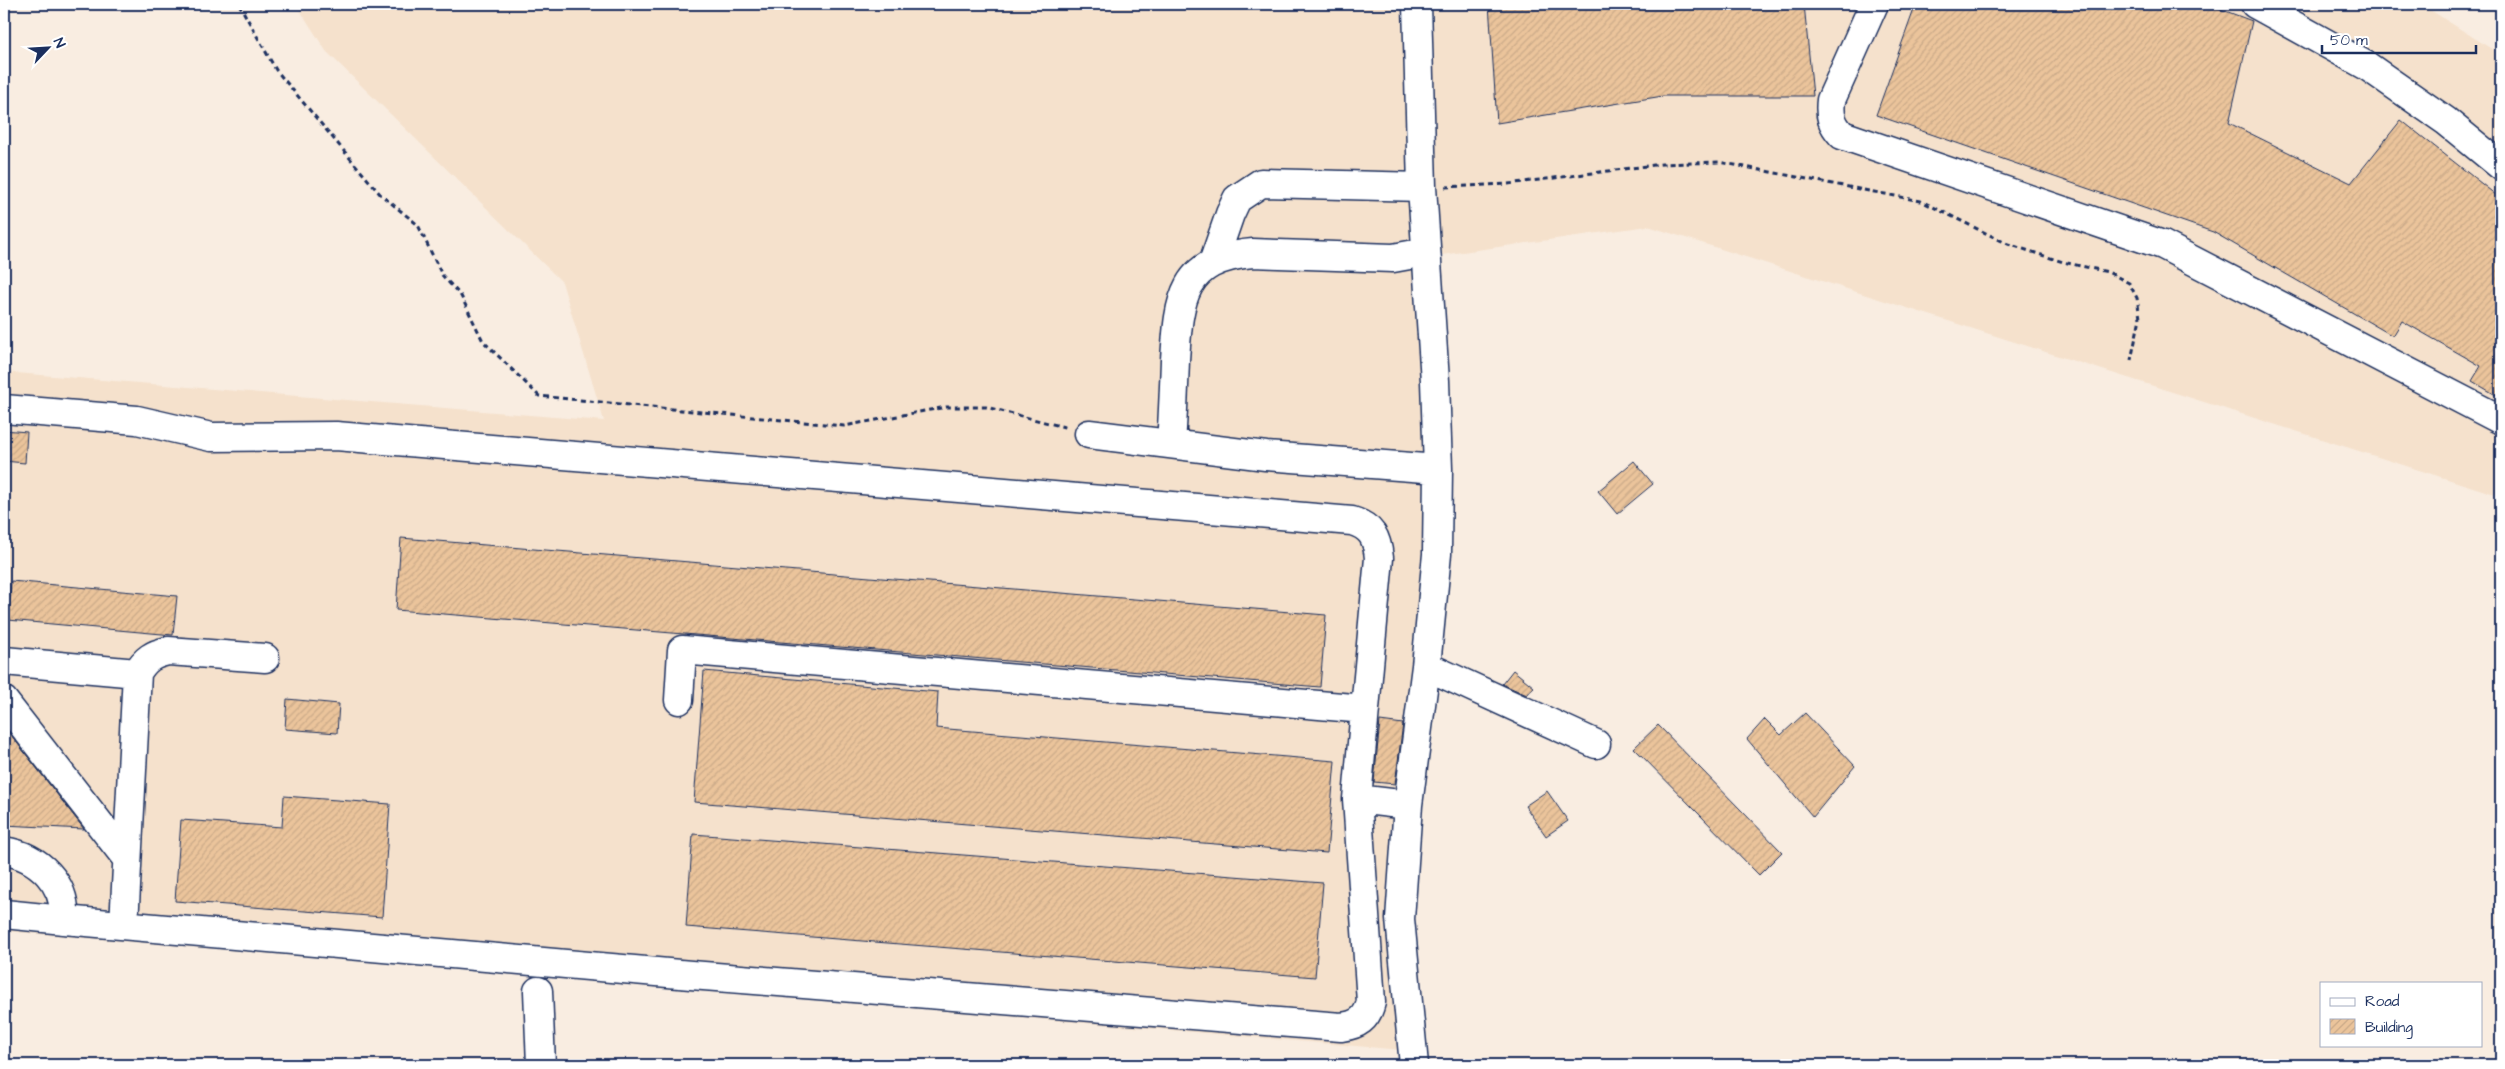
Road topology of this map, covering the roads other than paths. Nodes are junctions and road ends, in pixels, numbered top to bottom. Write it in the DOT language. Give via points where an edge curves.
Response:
graph roads {
  1 [pos="1417,4"];
  2 [pos="1874,4"];
  3 [pos="2255,4"];
  4 [pos="2501,166"];
  5 [pos="1422,187"];
  6 [pos="1426,252"];
  7 [pos="1214,260"];
  8 [pos="4,409"];
  9 [pos="2501,420"];
  10 [pos="1089,434"];
  11 [pos="1171,444"];
  12 [pos="1438,469"];
  13 [pos="265,658"];
  14 [pos="4,661"];
  15 [pos="1426,666"];
  16 [pos="137,673"];
  17 [pos="679,700"];
  18 [pos="4,701"];
  19 [pos="1366,709"];
  20 [pos="1596,744"];
  21 [pos="1357,799"];
  22 [pos="1408,805"];
  23 [pos="4,851"];
  24 [pos="127,859"];
  25 [pos="4,914"];
  26 [pos="64,920"];
  27 [pos="124,925"];
  28 [pos="538,991"];
  29 [pos="541,1065"];
  30 [pos="1414,1065"];
  1 -- 5 [label="street"];
  2 -- 9 [label="street" via="1830,100 1832,124 1842,135 2163,245"];
  3 -- 4 [label="street" via="2367,66 2446,121"];
  5 -- 6 [label="street"];
  5 -- 7 [label="street" via="1261,183 1237,199"];
  6 -- 7 [label="street" via="1393,258 1253,253"];
  6 -- 12 [label="street"];
  7 -- 11 [label="street" via="1199,272 1187,289 1178,312"];
  8 -- 19 [label="street" via="137,420 210,436 336,436 1352,521 1364,525 1372,534 1378,545 1379,558"];
  10 -- 11 [label="street"];
  11 -- 12 [label="street" via="1266,456"];
  12 -- 15 [label="street" via="1437,554"];
  13 -- 16 [label="street" via="168,651 154,654 142,663"];
  14 -- 16 [label="street"];
  15 -- 20 [label="street"];
  15 -- 22 [label="street"];
  16 -- 24 [label="street"];
  17 -- 19 [label="street" via="682,650"];
  18 -- 24 [label="street"];
  19 -- 21 [label="street"];
  21 -- 22 [label="street"];
  21 -- 27 [label="street" via="1371,1002 1361,1021 1346,1027 691,975"];
  22 -- 30 [label="street" via="1400,919"];
  23 -- 26 [label="street" via="36,864 49,874 60,889 65,905"];
  24 -- 27 [label="street"];
  25 -- 26 [label="street"];
  26 -- 27 [label="street"];
  28 -- 29 [label="street"];
}
